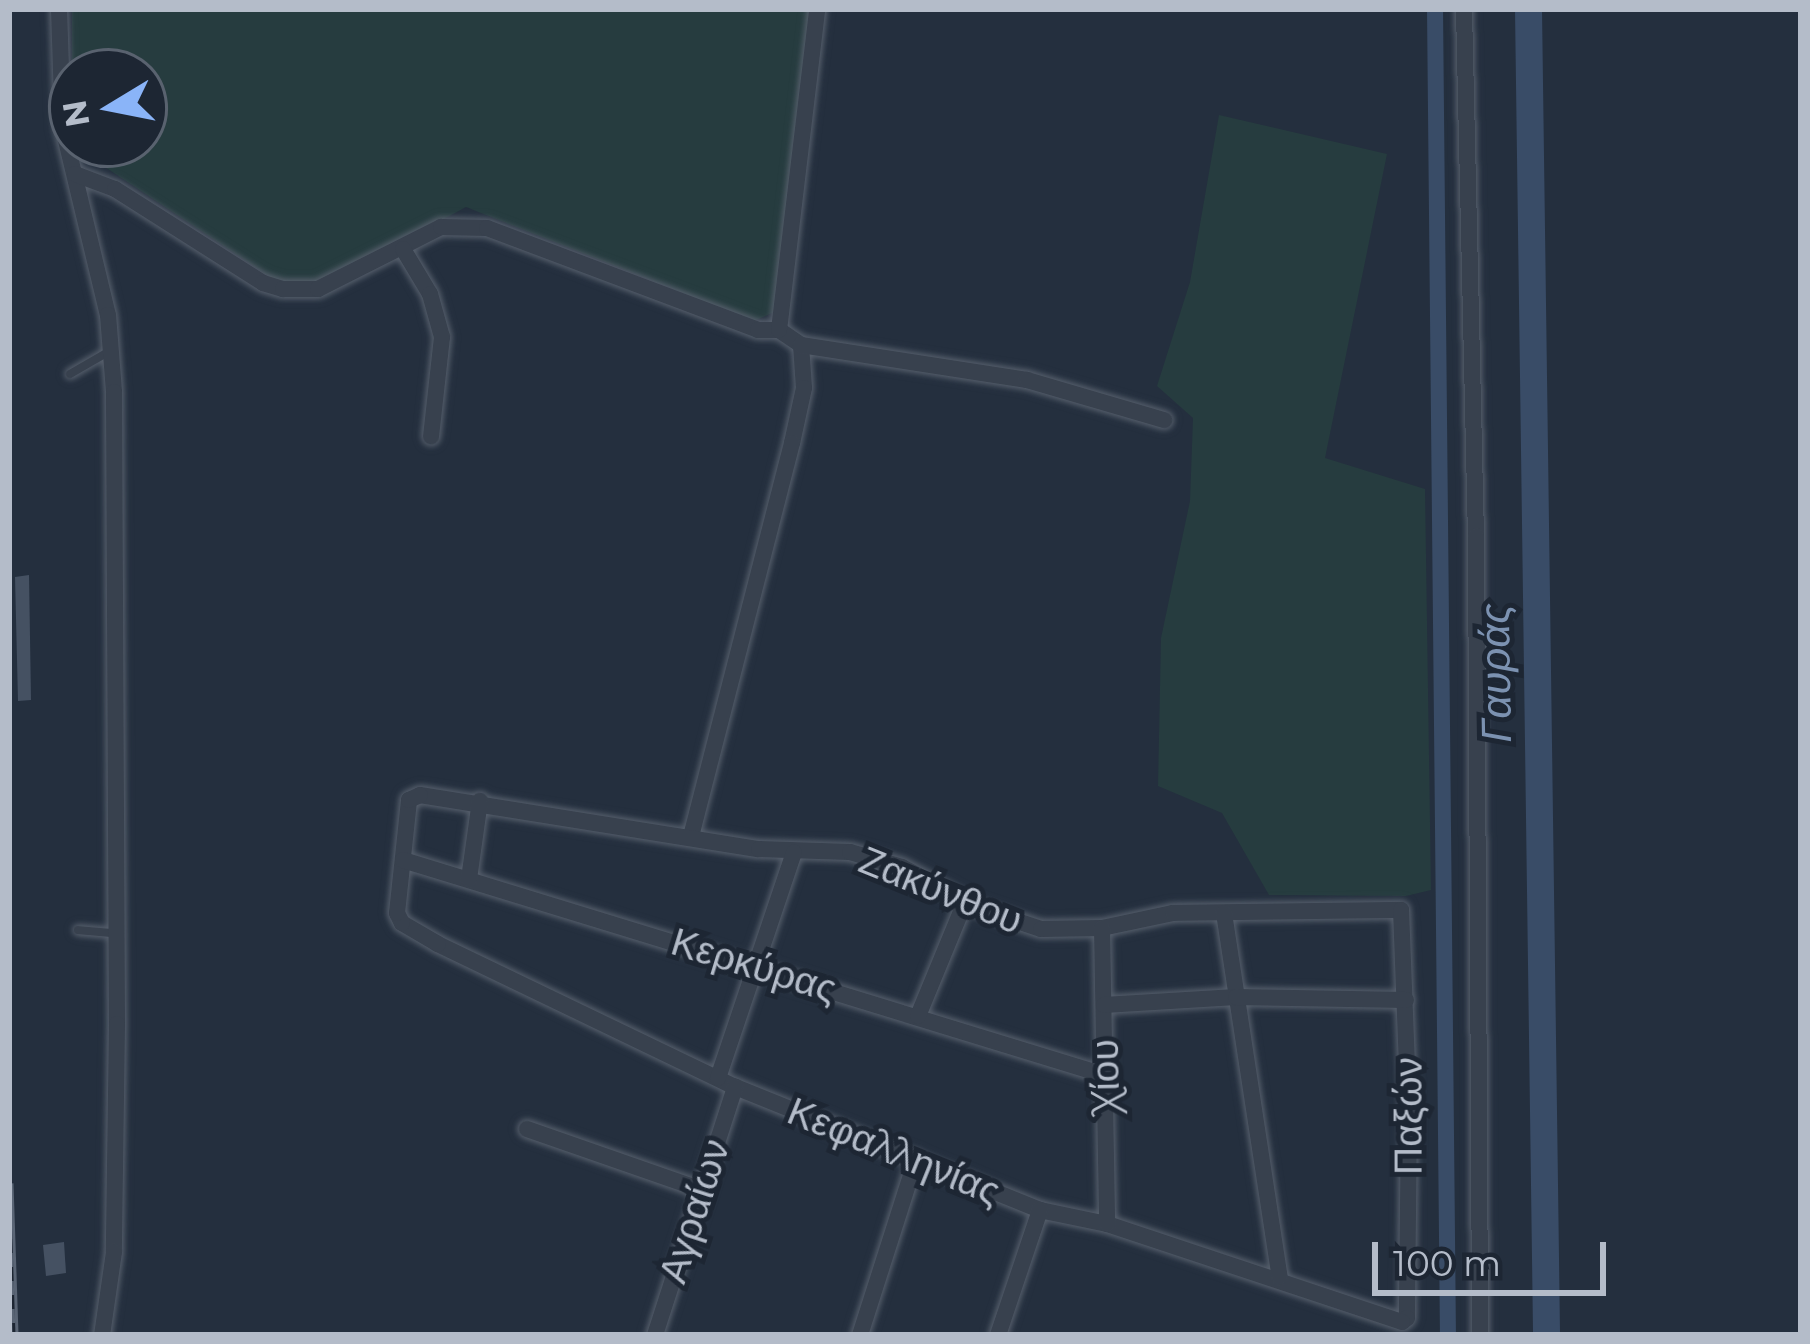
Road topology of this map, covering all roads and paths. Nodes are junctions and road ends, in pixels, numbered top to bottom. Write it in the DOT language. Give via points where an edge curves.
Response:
graph roads {
  1 [pos="59,9"];
  2 [pos="817,9"];
  3 [pos="1464,9"];
  4 [pos="75,174"];
  5 [pos="403,249"];
  6 [pos="779,330"];
  7 [pos="801,344"];
  8 [pos="111,351"];
  9 [pos="70,374"];
  10 [pos="1165,420"];
  11 [pos="431,436"];
  12 [pos="480,801"];
  13 [pos="691,837"];
  14 [pos="794,851"];
  15 [pos="403,860"];
  16 [pos="469,879"];
  17 [pos="965,902"];
  18 [pos="1224,913"];
  19 [pos="1402,914"];
  20 [pos="1102,928"];
  21 [pos="78,929"];
  22 [pos="116,933"];
  23 [pos="759,965"];
  24 [pos="1236,997"];
  25 [pos="1406,1000"];
  26 [pos="1104,1004"];
  27 [pos="918,1016"];
  28 [pos="1104,1075"];
  29 [pos="727,1083"];
  30 [pos="527,1129"];
  31 [pos="916,1160"];
  32 [pos="699,1189"];
  33 [pos="1040,1210"];
  34 [pos="1107,1224"];
  35 [pos="1280,1277"];
  36 [pos="1407,1318"];
  37 [pos="102,1335"];
  38 [pos="655,1335"];
  39 [pos="860,1335"];
  40 [pos="998,1335"];
  41 [pos="1480,1335"];
  1 -- 4 [label="street" via="60,105"];
  2 -- 6 [label="street"];
  3 -- 41 [label="street"];
  4 -- 5 [label="street" via="116,189 283,289 318,289"];
  4 -- 8 [label="street"];
  5 -- 6 [label="street" via="441,227 488,228 758,330"];
  5 -- 11 [label="street" via="430,294 442,337"];
  6 -- 7 [label="street"];
  7 -- 10 [label="street" via="1027,380"];
  7 -- 13 [label="street" via="796,429"];
  8 -- 9 [label="lane"];
  8 -- 22 [label="street"];
  12 -- 13 [label="street, Ζακύνθου"];
  12 -- 15 [label="street, Ζακύνθου" via="420,794 409,800"];
  12 -- 16 [label="street"];
  13 -- 14 [label="street, Ζακύνθου"];
  14 -- 17 [label="street, Ζακύνθου" via="882,860"];
  14 -- 23 [label="street, Αγραίων"];
  15 -- 16 [label="street, Κερκύρας"];
  15 -- 29 [label="street, Κεφαλληνίας" via="402,923"];
  16 -- 23 [label="street, Κερκύρας"];
  17 -- 20 [label="street, Ζακύνθου" via="1041,929"];
  17 -- 27 [label="street"];
  18 -- 19 [label="street, Ζακύνθου"];
  18 -- 20 [label="street, Ζακύνθου" via="1160,914"];
  18 -- 24 [label="street"];
  19 -- 25 [label="street, Παξών"];
  20 -- 26 [label="street, Χίου"];
  21 -- 22 [label="lane"];
  22 -- 37 [label="street" via="114,1252"];
  23 -- 27 [label="street, Κερκύρας"];
  23 -- 29 [label="street, Αγραίων"];
  24 -- 25 [label="street"];
  24 -- 26 [label="street"];
  24 -- 35 [label="street"];
  25 -- 36 [label="street, Παξών"];
  26 -- 28 [label="street, Χίου"];
  27 -- 28 [label="street, Κερκύρας"];
  28 -- 34 [label="street, Χίου"];
  29 -- 31 [label="street, Κεφαλληνίας"];
  29 -- 32 [label="street, Αγραίων"];
  30 -- 32 [label="street"];
  31 -- 33 [label="street, Κεφαλληνίας"];
  31 -- 39 [label="street"];
  32 -- 38 [label="street, Αγραίων"];
  33 -- 34 [label="street, Κεφαλληνίας"];
  33 -- 40 [label="street"];
  34 -- 35 [label="street, Κεφαλληνίας"];
  35 -- 36 [label="street, Κεφαλληνίας"];
}
